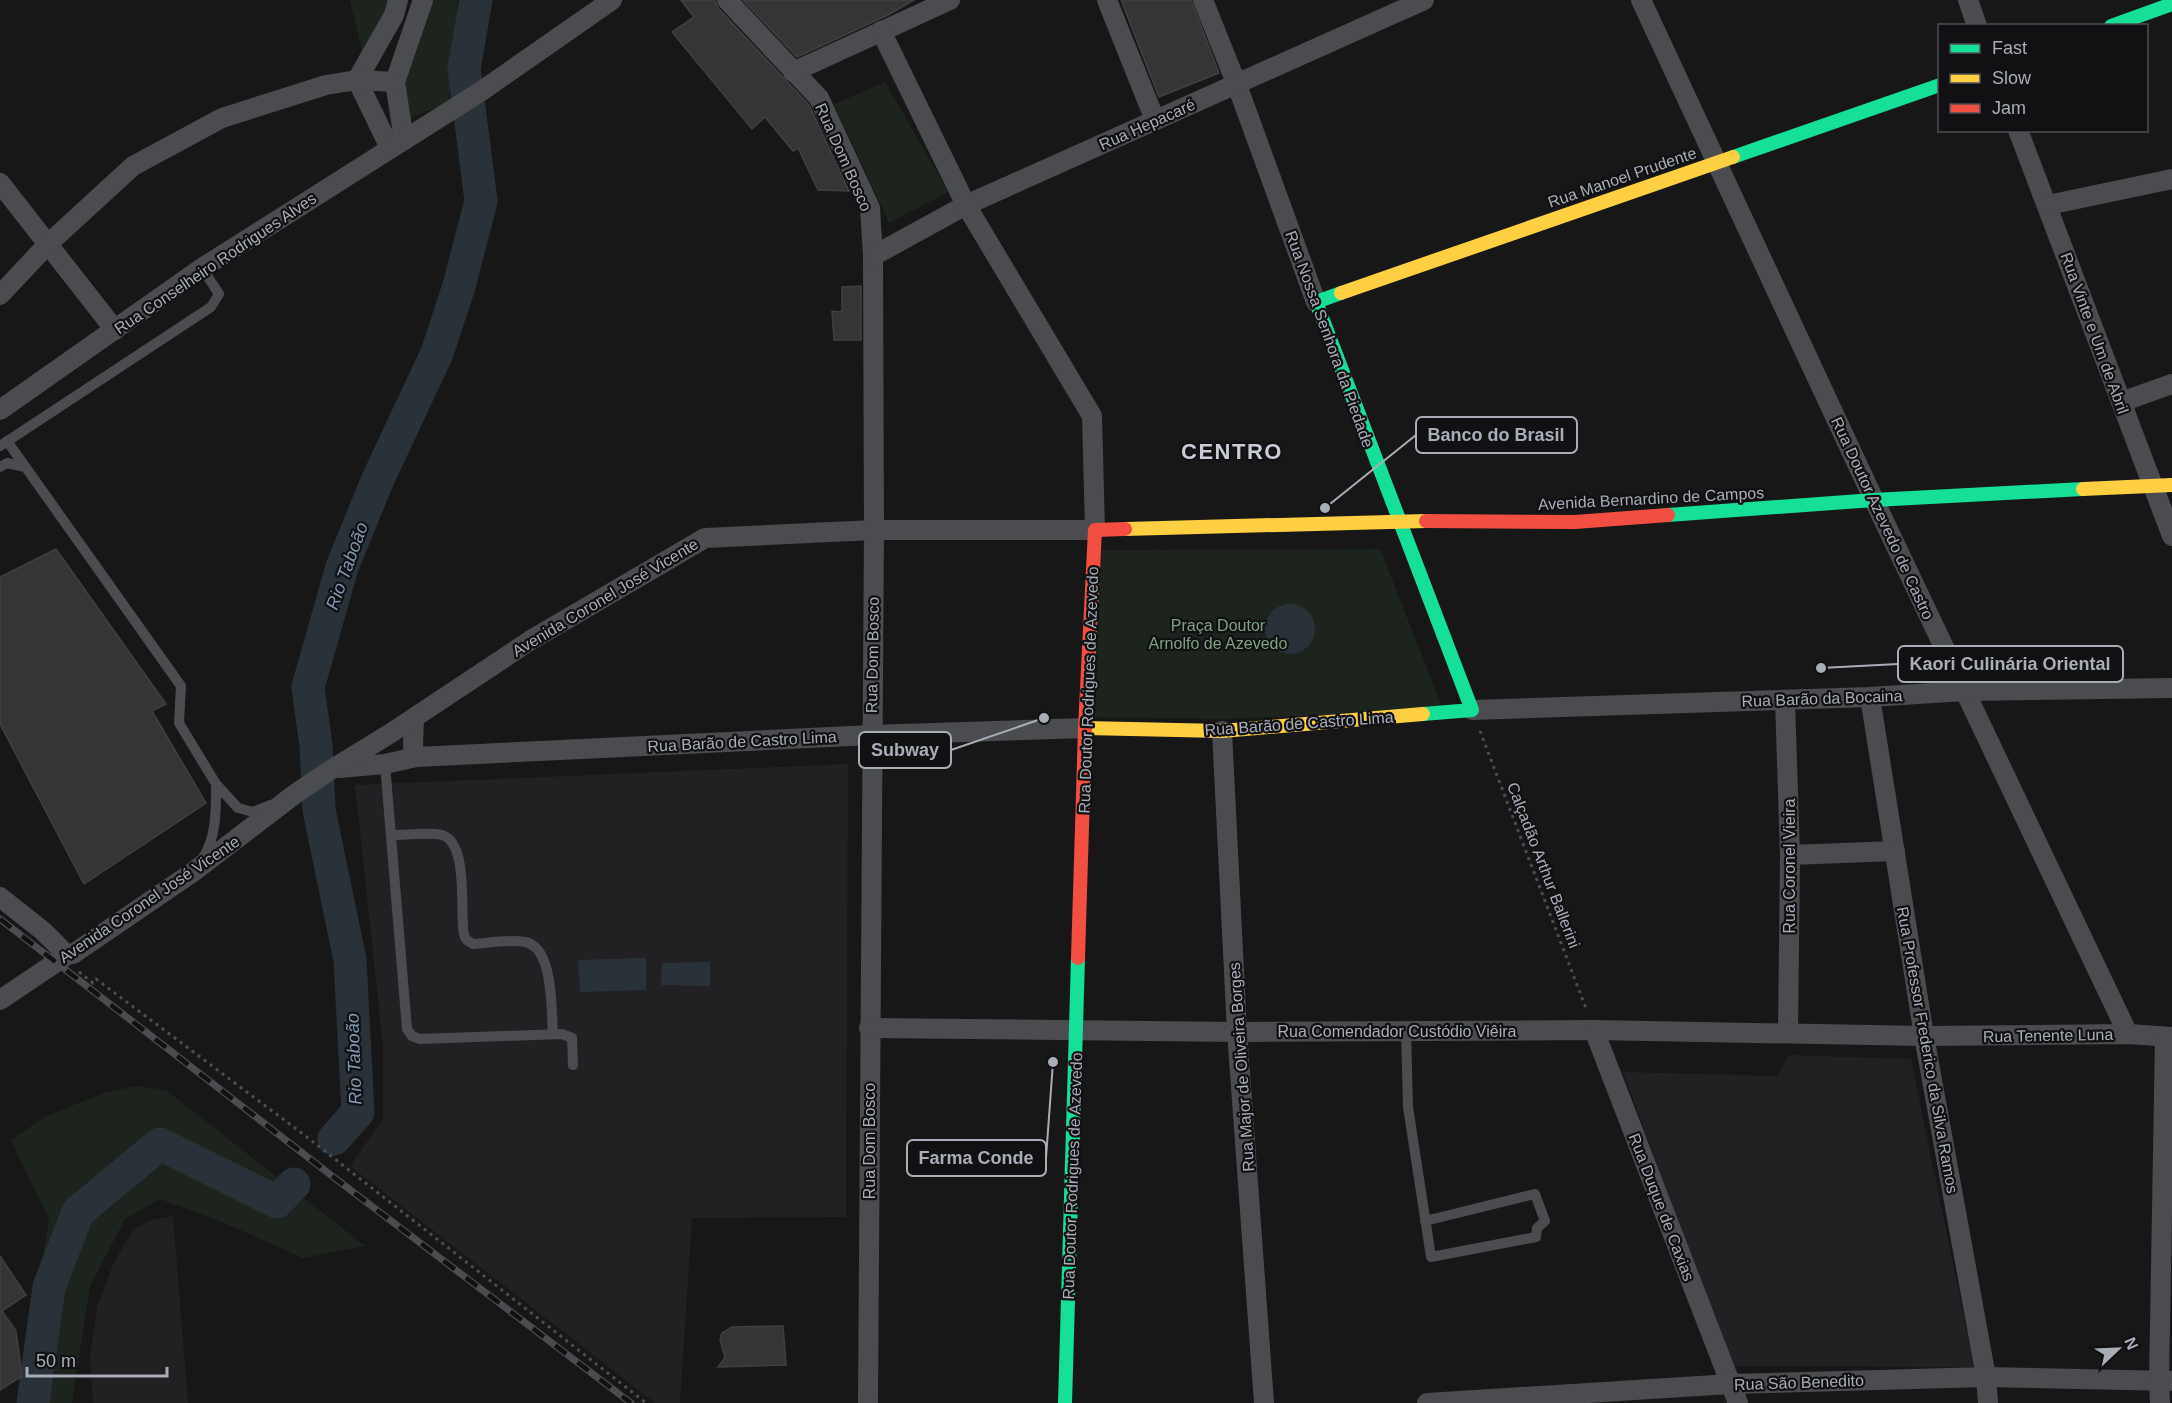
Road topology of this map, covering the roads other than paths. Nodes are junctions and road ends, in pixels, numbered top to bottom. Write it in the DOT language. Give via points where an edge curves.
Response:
graph roads {
  1 [pos="398,0"];
  2 [pos="423,0"];
  3 [pos="612,0"];
  4 [pos="727,0"];
  5 [pos="950,0"];
  6 [pos="1107,0"];
  7 [pos="1203,0"];
  8 [pos="1424,0"];
  9 [pos="1641,0"];
  10 [pos="1968,0"];
  11 [pos="2172,4"];
  12 [pos="1976,24"];
  13 [pos="2117,24"];
  14 [pos="881,31"];
  15 [pos="793,72"];
  16 [pos="357,80"];
  17 [pos="394,82"];
  18 [pos="1237,85"];
  19 [pos="1938,86"];
  20 [pos="1155,120"];
  21 [pos="2019,132"];
  22 [pos="397,144"];
  23 [pos="1716,162"];
  24 [pos="2172,179"];
  25 [pos="0,183"];
  26 [pos="966,205"];
  27 [pos="2048,205"];
  28 [pos="48,244"];
  29 [pos="873,256"];
  30 [pos="202,268"];
  31 [pos="0,295"];
  32 [pos="1316,302"];
  33 [pos="115,330"];
  34 [pos="2172,384"];
  35 [pos="2121,402"];
  36 [pos="0,410"];
  37 [pos="4,444"];
  38 [pos="25,467"];
  39 [pos="0,468"];
  40 [pos="2163,485"];
  41 [pos="1874,500"];
  42 [pos="1398,521"];
  43 [pos="874,530"];
  44 [pos="1095,530"];
  45 [pos="2172,536"];
  46 [pos="2172,688"];
  47 [pos="1965,691"];
  48 [pos="1870,697"];
  49 [pos="1785,700"];
  50 [pos="1472,710"];
  51 [pos="414,718"];
  52 [pos="1084,728"];
  53 [pos="1222,731"];
  54 [pos="392,733"];
  55 [pos="871,735"];
  56 [pos="416,757"];
  57 [pos="385,765"];
  58 [pos="333,770"];
  59 [pos="216,784"];
  60 [pos="295,794"];
  61 [pos="391,835"];
  62 [pos="1895,851"];
  63 [pos="1790,855"];
  64 [pos="193,872"];
  65 [pos="0,897"];
  66 [pos="124,919"];
  67 [pos="43,931"];
  68 [pos="67,955"];
  69 [pos="0,1000"];
  70 [pos="869,1028"];
  71 [pos="1594,1029"];
  72 [pos="1406,1030"];
  73 [pos="1077,1031"];
  74 [pos="1237,1032"];
  75 [pos="1788,1033"];
  76 [pos="553,1034"];
  77 [pos="2128,1034"];
  78 [pos="1924,1036"];
  79 [pos="2168,1037"];
  80 [pos="573,1065"];
  81 [pos="1425,1221"];
  82 [pos="1986,1377"];
  83 [pos="2165,1382"];
  84 [pos="1731,1384"];
  85 [pos="1605,1398"];
  86 [pos="868,1403"];
  87 [pos="1065,1403"];
  88 [pos="1264,1403"];
  89 [pos="1427,1403"];
  90 [pos="1738,1403"];
  91 [pos="1988,1403"];
  92 [pos="2160,1403"];
  1 -- 16 [label="street" via="394,15"];
  2 -- 17 [label="street"];
  3 -- 22 [label="street, Rua Conselheiro Rodrigues Alves"];
  4 -- 15 [label="street, Rua Dom Bosco"];
  5 -- 14 [label="street"];
  6 -- 20 [label="street"];
  7 -- 18 [label="street, Rua Nossa Senhora da Piedade"];
  8 -- 18 [label="street, Rua Hepacaré"];
  9 -- 23 [label="street, Rua Doutor Azevedo de Castro"];
  10 -- 12 [label="street"];
  11 -- 13 [label="street"];
  14 -- 15 [label="street"];
  14 -- 26 [label="street, Rua Doutor Rodrigues de Azevedo"];
  15 -- 29 [label="street, Rua Dom Bosco" via="819,98 870,208"];
  16 -- 17 [label="street"];
  16 -- 22 [label="street"];
  16 -- 28 [label="street" via="326,85 222,118 133,166"];
  17 -- 22 [label="street"];
  18 -- 20 [label="street, Rua Hepacaré"];
  18 -- 32 [label="street, Rua Nossa Senhora da Piedade"];
  19 -- 23 [label="street, Rua Manoel Prudente"];
  20 -- 26 [label="street, Rua Hepacaré"];
  21 -- 27 [label="street, Rua Vinte e Um de Abril"];
  22 -- 30 [label="street, Rua Conselheiro Rodrigues Alves"];
  23 -- 32 [label="street, Rua Manoel Prudente"];
  23 -- 41 [label="street, Rua Doutor Azevedo de Castro"];
  24 -- 27 [label="street"];
  25 -- 28 [label="street"];
  26 -- 29 [label="street, Rua Hepacaré"];
  26 -- 44 [label="street, Rua Doutor Rodrigues de Azevedo" via="1092,416"];
  27 -- 35 [label="street, Rua Vinte e Um de Abril"];
  28 -- 31 [label="street"];
  28 -- 33 [label="street"];
  29 -- 43 [label="street, Rua Dom Bosco"];
  30 -- 33 [label="street, Rua Conselheiro Rodrigues Alves"];
  30 -- 37 [label="lane" via="219,294 211,307"];
  32 -- 42 [label="street, Rua Nossa Senhora da Piedade"];
  33 -- 36 [label="street, Rua Conselheiro Rodrigues Alves"];
  34 -- 35 [label="street"];
  35 -- 40 [label="street, Rua Vinte e Um de Abril"];
  37 -- 38 [label="lane"];
  38 -- 39 [label="lane" via="7,464"];
  38 -- 59 [label="lane" via="181,686 179,723"];
  40 -- 41 [label="street, Avenida Bernardino de Campos"];
  40 -- 45 [label="street, Rua Vinte e Um de Abril"];
  41 -- 42 [label="street, Avenida Bernardino de Campos" via="1575,522"];
  41 -- 47 [label="street, Rua Doutor Azevedo de Castro"];
  42 -- 44 [label="street, Avenida Bernardino de Campos"];
  42 -- 50 [label="street, Rua Nossa Senhora da Piedade"];
  43 -- 44 [label="street, Avenida Coronel José Vicente"];
  43 -- 51 [label="street, Avenida Coronel José Vicente" via="705,538 531,640"];
  43 -- 55 [label="street, Rua Dom Bosco"];
  44 -- 52 [label="street, Rua Doutor Rodrigues de Azevedo"];
  46 -- 47 [label="street, Rua Barão da Bocaina"];
  47 -- 48 [label="street, Rua Barão da Bocaina"];
  47 -- 77 [label="street, Rua Doutor Azevedo de Castro"];
  48 -- 49 [label="street, Rua Barão da Bocaina"];
  48 -- 62 [label="street, Rua Professor Frederico da Silva Ramos"];
  49 -- 50 [label="street, Rua Barão da Bocaina"];
  49 -- 63 [label="street, Rua Coronel Vieira"];
  50 -- 53 [label="street, Rua Barão de Castro Lima"];
  51 -- 54 [label="street, Avenida Coronel José Vicente"];
  51 -- 56 [label="street"];
  52 -- 53 [label="street, Rua Barão de Castro Lima"];
  52 -- 55 [label="street, Rua Barão de Castro Lima"];
  52 -- 73 [label="street, Rua Doutor Rodrigues de Azevedo"];
  53 -- 74 [label="street, Rua Major de Oliveira Borges"];
  54 -- 57 [label="street"];
  54 -- 58 [label="street, Avenida Coronel José Vicente"];
  55 -- 56 [label="street, Rua Barão de Castro Lima"];
  55 -- 70 [label="street, Rua Dom Bosco"];
  56 -- 57 [label="street, Rua Barão de Castro Lima"];
  57 -- 58 [label="street, Rua Barão de Castro Lima"];
  57 -- 61 [label="lane"];
  58 -- 60 [label="street, Avenida Coronel José Vicente"];
  59 -- 60 [label="lane" via="238,808 254,812"];
  59 -- 64 [label="lane" via="216,817 207,853"];
  60 -- 64 [label="street, Avenida Coronel José Vicente"];
  61 -- 76 [label="lane" via="442,835 451,839 460,864 466,940 473,944 524,941 541,952 549,975"];
  61 -- 76 [label="lane" via="407,1029 412,1036 420,1039"];
  62 -- 63 [label="street"];
  62 -- 78 [label="street, Rua Professor Frederico da Silva Ramos"];
  63 -- 75 [label="street, Rua Coronel Vieira"];
  64 -- 66 [label="street, Avenida Coronel José Vicente"];
  65 -- 67 [label="street"];
  66 -- 67 [label="street" via="78,942"];
  66 -- 68 [label="street, Avenida Coronel José Vicente"];
  67 -- 68 [label="street"];
  68 -- 69 [label="street, Avenida Coronel José Vicente"];
  70 -- 73 [label="street, Rua Comendador Custódio Viêira"];
  70 -- 86 [label="street, Rua Dom Bosco"];
  71 -- 72 [label="street, Rua Comendador Custódio Viêira"];
  71 -- 75 [label="street, Rua Comendador Custódio Viêira"];
  71 -- 84 [label="street, Rua Duque de Caxias"];
  72 -- 74 [label="street, Rua Comendador Custódio Viêira"];
  72 -- 81 [label="lane" via="1408,1107"];
  73 -- 74 [label="street, Rua Comendador Custódio Viêira"];
  73 -- 87 [label="street, Rua Doutor Rodrigues de Azevedo"];
  74 -- 88 [label="street, Rua Major de Oliveira Borges"];
  75 -- 78 [label="street, Rua Comendador Custódio Viêira"];
  76 -- 80 [label="lane" via="572,1038"];
  77 -- 78 [label="street, Rua Tenente Luna"];
  77 -- 79 [label="street, Rua Tenente Luna"];
  78 -- 82 [label="street, Rua Professor Frederico da Silva Ramos"];
  79 -- 83 [label="street"];
  81 -- 81 [label="lane" via="1431,1257 1536,1237 1537,1228 1545,1221 1535,1194"];
  82 -- 83 [label="street, Rua São Benedito"];
  82 -- 84 [label="street, Rua São Benedito"];
  82 -- 91 [label="street, Rua Professor Frederico da Silva Ramos"];
  83 -- 92 [label="street"];
  84 -- 85 [label="street, Rua São Benedito"];
  84 -- 90 [label="street, Rua Duque de Caxias"];
  85 -- 89 [label="street, Rua São Benedito"];
}
